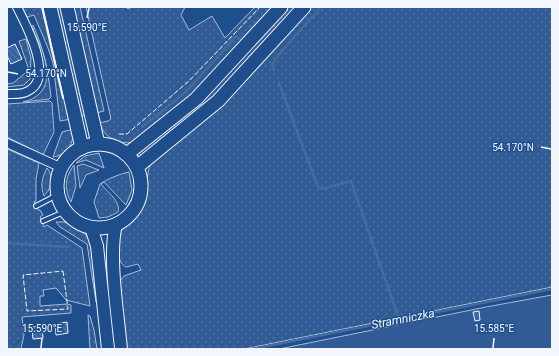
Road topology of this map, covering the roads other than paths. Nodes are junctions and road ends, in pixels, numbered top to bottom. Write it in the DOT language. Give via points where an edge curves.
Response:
graph roads {
  1 [pos="17,7"];
  2 [pos="50,7"];
  3 [pos="67,7"];
  4 [pos="281,7"];
  5 [pos="304,7"];
  6 [pos="7,94"];
  7 [pos="7,143"];
  8 [pos="98,144"];
  9 [pos="82,148"];
  10 [pos="127,154"];
  11 [pos="62,168"];
  12 [pos="137,168"];
  13 [pos="58,194"];
  14 [pos="36,206"];
  15 [pos="66,211"];
  16 [pos="43,221"];
  17 [pos="116,224"];
  18 [pos="91,227"];
  19 [pos="108,349"];
  20 [pos="121,349"];
  1 -- 6 [label="street" via="35,47 39,75 32,89 22,94"];
  2 -- 9 [label="main road"];
  3 -- 8 [label="main road"];
  4 -- 10 [label="main road" via="202,94"];
  5 -- 12 [label="main road" via="218,101"];
  7 -- 11 [label="street"];
  8 -- 9 [label="main road"];
  8 -- 10 [label="main road" via="114,146"];
  9 -- 11 [label="main road" via="70,156"];
  10 -- 12 [label="main road"];
  11 -- 13 [label="main road"];
  12 -- 17 [label="main road" via="141,183 139,198 132,212"];
  13 -- 14 [label="lane"];
  13 -- 15 [label="main road"];
  15 -- 16 [label="lane"];
  15 -- 18 [label="main road" via="76,220"];
  17 -- 18 [label="main road"];
  17 -- 20 [label="main road" via="114,272"];
  18 -- 19 [label="main road" via="97,246"];
}
